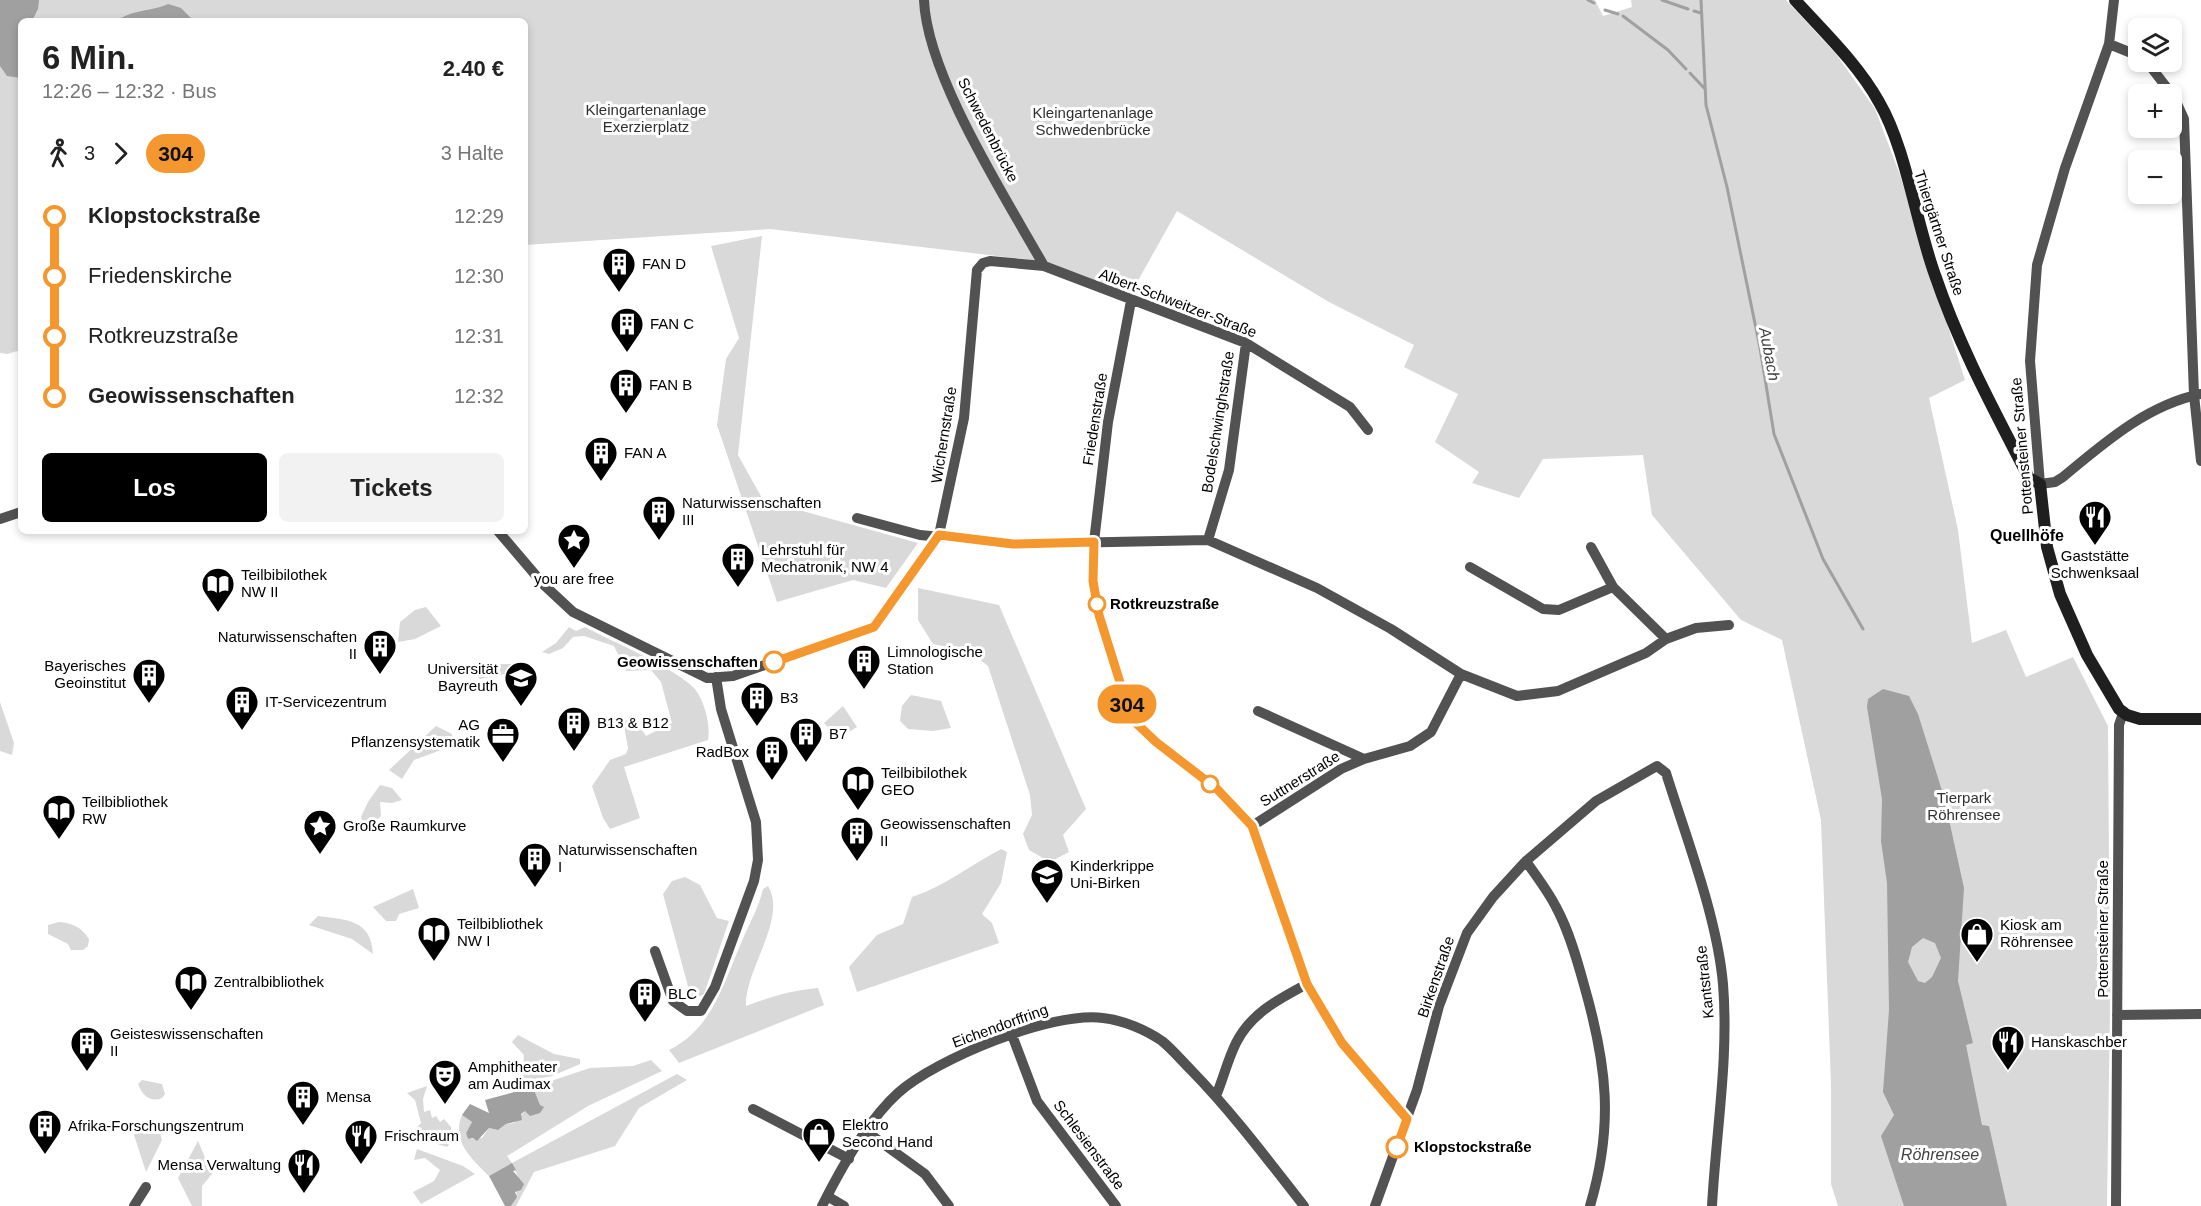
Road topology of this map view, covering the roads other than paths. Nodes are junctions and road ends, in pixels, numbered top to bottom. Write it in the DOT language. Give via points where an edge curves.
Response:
graph roads {
  1 [pos="924,0"];
  2 [pos="1795,0"];
  3 [pos="2114,0"];
  4 [pos="2109,44"];
  5 [pos="2128,52"];
  6 [pos="2155,72"];
  7 [pos="990,261"];
  8 [pos="1044,266"];
  9 [pos="1131,301"];
  10 [pos="1246,343"];
  11 [pos="2197,395"];
  12 [pos="1368,430"];
  13 [pos="2201,461"];
  14 [pos="2040,484"];
  15 [pos="18,513"];
  16 [pos="857,518"];
  17 [pos="0,519"];
  18 [pos="501,534"];
  19 [pos="939,535"];
  20 [pos="1208,540"];
  21 [pos="1094,542"];
  22 [pos="1591,548"];
  23 [pos="1470,567"];
  24 [pos="1613,587"];
  25 [pos="885,611"];
  26 [pos="1729,625"];
  27 [pos="1666,639"];
  28 [pos="1461,674"];
  29 [pos="716,677"];
  30 [pos="1258,711"];
  31 [pos="2123,712"];
  32 [pos="2201,719"];
  33 [pos="1364,759"];
  34 [pos="1657,765"];
  35 [pos="1252,826"];
  36 [pos="1526,861"];
  37 [pos="655,951"];
  38 [pos="1307,984"];
  39 [pos="2201,1014"];
  40 [pos="2117,1015"];
  41 [pos="1012,1035"];
  42 [pos="1216,1096"];
  43 [pos="753,1109"];
  44 [pos="1407,1119"];
  45 [pos="867,1132"];
  46 [pos="849,1160"];
  47 [pos="146,1186"];
  48 [pos="824,1201"];
  49 [pos="134,1206"];
  50 [pos="844,1206"];
  51 [pos="949,1206"];
  52 [pos="1116,1206"];
  53 [pos="1304,1206"];
  54 [pos="1375,1206"];
  55 [pos="1590,1206"];
  56 [pos="1712,1206"];
  57 [pos="2116,1206"];
  1 -- 8 [label="street, Schwedenbrücke" via="930,36 967,127"];
  2 -- 14 [label="main road, Thiergärtner Straße" via="1848,59 1880,103 1954,326 2029,478"];
  3 -- 4 [label="street, Pottensteiner Straße"];
  4 -- 5 [label="street"];
  4 -- 14 [label="street, Pottensteiner Straße" via="2065,168 2037,264 2030,361"];
  6 -- 11 [label="street" via="2174,97 2184,119"];
  7 -- 8 [label="street, Albert-Schweitzer-Straße"];
  7 -- 19 [label="street, Wichernstraße" via="977,270 964,418"];
  8 -- 9 [label="street, Albert-Schweitzer-Straße"];
  9 -- 10 [label="street, Albert-Schweitzer-Straße"];
  9 -- 21 [label="street, Friedenstraße" via="1108,422"];
  10 -- 12 [label="street, Albert-Schweitzer-Straße" via="1350,407"];
  10 -- 20 [label="street, Bodelschwinghstraße" via="1229,471"];
  11 -- 13 [label="street"];
  11 -- 14 [label="street" via="2158,409 2119,432 2055,483"];
  14 -- 31 [label="main road, Pottensteiner Straße" via="2047,547 2062,601 2087,655"];
  15 -- 17 [label="street"];
  16 -- 19 [label="street" via="920,536"];
  18 -- 29 [label="street" via="573,612 707,678"];
  19 -- 21 [label="street" via="1013,544"];
  20 -- 21 [label="street"];
  20 -- 28 [label="street" via="1317,588"];
  21 -- 35 [label="street, Friedenstraße" via="1093,581 1099,615 1136,723 1217,789"];
  22 -- 24 [label="street"];
  23 -- 24 [label="street" via="1543,609 1559,610"];
  24 -- 27 [label="street"];
  25 -- 29 [label="street" via="874,627 733,676"];
  26 -- 27 [label="street" via="1696,628"];
  27 -- 28 [label="street" via="1646,653 1558,691 1517,696"];
  28 -- 33 [label="street, Suttnerstraße" via="1431,732 1410,746"];
  29 -- 37 [label="street" via="721,709 756,822 758,860 754,880 716,987 701,1011 687,1011 673,1001"];
  30 -- 33 [label="street, Suttnerstraße"];
  31 -- 32 [label="main road" via="2140,718"];
  31 -- 40 [label="street, Pottensteiner Straße" via="2119,725"];
  33 -- 35 [label="street, Suttnerstraße" via="1341,769"];
  34 -- 36 [label="street, Birkenstraße" via="1596,801"];
  34 -- 56 [label="street, Kantstraße" via="1670,784 1715,936 1722,982 1725,1042"];
  35 -- 38 [label="street, Friedenstraße"];
  36 -- 44 [label="street, Birkenstraße" via="1467,933 1439,1006"];
  36 -- 55 [label="street" via="1557,908 1575,952 1601,1056 1606,1121 1603,1157"];
  38 -- 42 [label="street" via="1269,1005 1253,1020 1236,1043"];
  38 -- 44 [label="street" via="1342,1043"];
  39 -- 40 [label="street"];
  40 -- 57 [label="street, Pottensteiner Straße"];
  41 -- 42 [label="street, Eichendorffring" via="1055,1021 1104,1018 1135,1027 1163,1042"];
  41 -- 45 [label="street, Eichendorffring" via="934,1067 899,1092"];
  41 -- 52 [label="street, Schlesienstraße" via="1037,1101"];
  42 -- 53 [label="street, Eichendorffring"];
  43 -- 46 [label="street"];
  44 -- 54 [label="street, Birkenstraße"];
  45 -- 46 [label="street, Eichendorffring"];
  45 -- 51 [label="street" via="925,1174"];
  46 -- 48 [label="street, Eichendorffring"];
  47 -- 49 [label="street"];
  48 -- 50 [label="street"];
}
